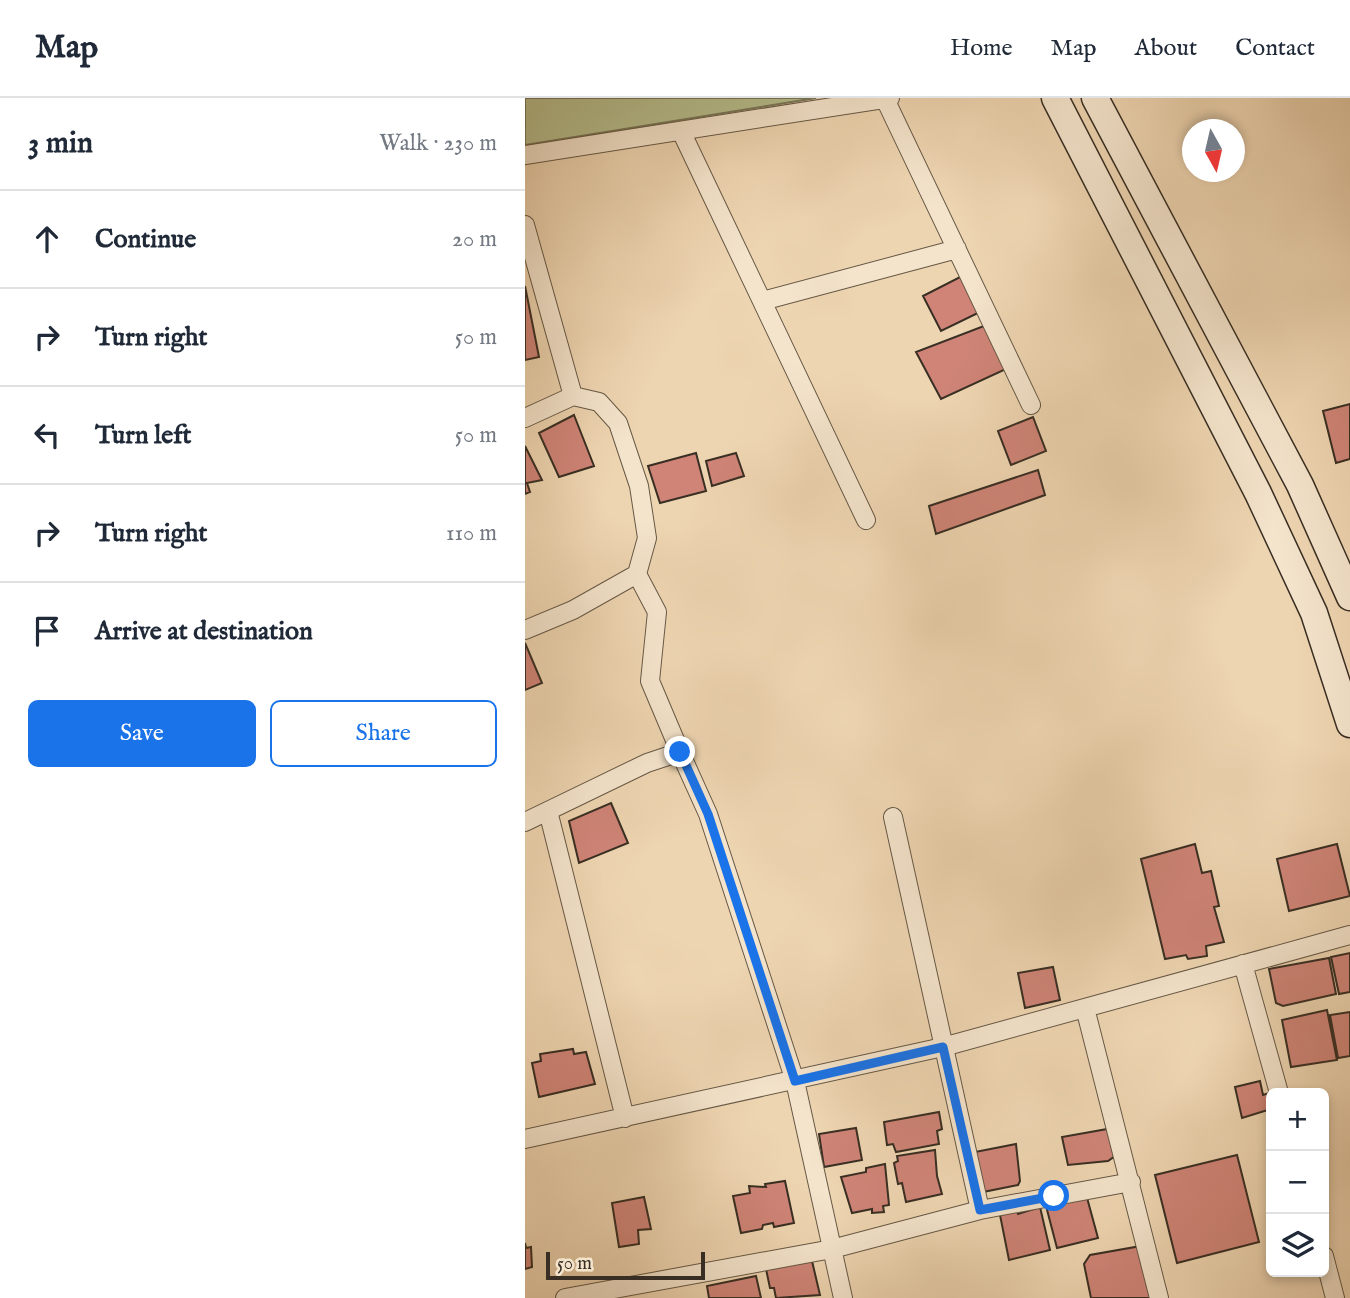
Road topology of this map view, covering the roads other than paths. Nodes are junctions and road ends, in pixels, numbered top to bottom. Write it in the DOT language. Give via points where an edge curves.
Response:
graph roads {
  1 [pos="890,98"];
  2 [pos="1055,98"];
  3 [pos="1095,98"];
  4 [pos="885,99"];
  5 [pos="681,131"];
  6 [pos="525,155"];
  7 [pos="525,225"];
  8 [pos="957,249"];
  9 [pos="762,301"];
  10 [pos="573,396"];
  11 [pos="1031,405"];
  12 [pos="525,418"];
  13 [pos="866,520"];
  14 [pos="636,574"];
  15 [pos="1350,597"];
  16 [pos="525,630"];
  17 [pos="1350,724"];
  18 [pos="680,752"];
  19 [pos="548,811"];
  20 [pos="893,817"];
  21 [pos="525,822"];
  22 [pos="1350,935"];
  23 [pos="1243,964"];
  24 [pos="1085,1008"];
  25 [pos="943,1047"];
  26 [pos="795,1081"];
  27 [pos="1278,1088"];
  28 [pos="625,1118"];
  29 [pos="525,1139"];
  30 [pos="1131,1182"];
  31 [pos="980,1210"];
  32 [pos="832,1249"];
  33 [pos="1329,1275"];
  34 [pos="565,1298"];
  35 [pos="843,1298"];
  36 [pos="1159,1298"];
  37 [pos="1335,1298"];
  1 -- 4 [label="street"];
  2 -- 17 [label="main road" via="1258,493 1314,612"];
  3 -- 15 [label="main road" via="1300,485"];
  4 -- 5 [label="street"];
  4 -- 8 [label="street"];
  5 -- 6 [label="street"];
  5 -- 9 [label="street"];
  7 -- 10 [label="street"];
  8 -- 9 [label="street"];
  8 -- 11 [label="street"];
  9 -- 13 [label="street"];
  10 -- 12 [label="street"];
  10 -- 14 [label="street" via="599,402 618,423 639,486 647,538"];
  14 -- 16 [label="street" via="573,610"];
  14 -- 18 [label="street" via="657,612 650,681"];
  18 -- 19 [label="street"];
  18 -- 26 [label="street" via="708,814"];
  19 -- 21 [label="street"];
  19 -- 28 [label="street"];
  20 -- 25 [label="street"];
  22 -- 23 [label="street"];
  23 -- 24 [label="street"];
  23 -- 27 [label="street"];
  24 -- 25 [label="street"];
  24 -- 30 [label="street"];
  25 -- 26 [label="street"];
  25 -- 31 [label="street"];
  26 -- 28 [label="street"];
  26 -- 32 [label="street"];
  28 -- 29 [label="street"];
  30 -- 31 [label="street"];
  30 -- 36 [label="street"];
  31 -- 32 [label="street"];
  32 -- 34 [label="street"];
  32 -- 35 [label="street"];
  33 -- 37 [label="street"];
}
